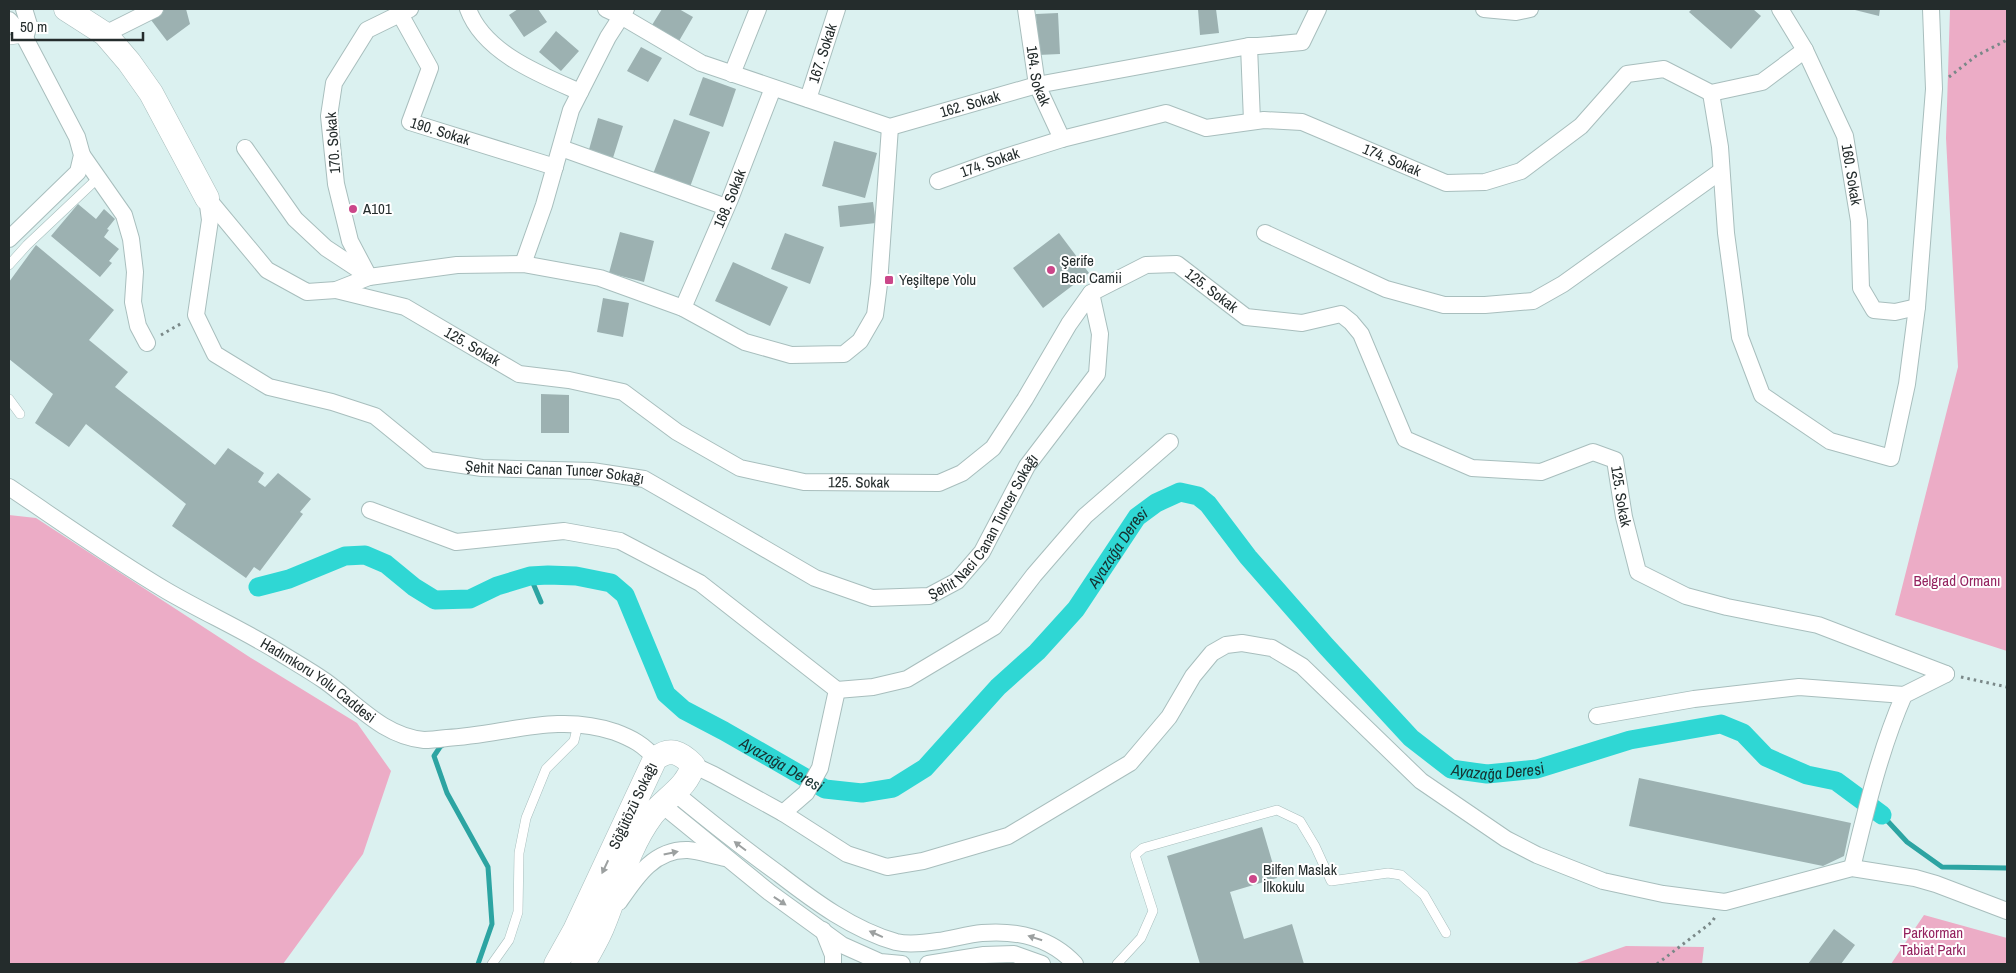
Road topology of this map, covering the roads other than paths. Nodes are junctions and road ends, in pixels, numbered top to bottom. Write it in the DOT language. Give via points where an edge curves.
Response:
graph roads {
  1 [pos="24,9"];
  2 [pos="65,9"];
  3 [pos="155,9"];
  4 [pos="468,9"];
  5 [pos="606,9"];
  6 [pos="758,9"];
  7 [pos="837,9"];
  8 [pos="1026,9"];
  9 [pos="1318,9"];
  10 [pos="1484,9"];
  11 [pos="1530,9"];
  12 [pos="1780,9"];
  13 [pos="1931,9"];
  14 [pos="405,11"];
  15 [pos="624,12"];
  16 [pos="9,20"];
  17 [pos="105,34"];
  18 [pos="17,39"];
  19 [pos="1249,46"];
  20 [pos="1805,50"];
  21 [pos="732,74"];
  22 [pos="1037,85"];
  23 [pos="773,88"];
  24 [pos="580,92"];
  25 [pos="1711,93"];
  26 [pos="808,99"];
  27 [pos="1252,121"];
  28 [pos="890,127"];
  29 [pos="1062,138"];
  30 [pos="245,148"];
  31 [pos="560,148"];
  32 [pos="82,155"];
  33 [pos="555,167"];
  34 [pos="1722,171"];
  35 [pos="98,178"];
  36 [pos="938,181"];
  37 [pos="207,198"];
  38 [pos="726,207"];
  39 [pos="1265,233"];
  40 [pos="9,239"];
  41 [pos="9,264"];
  42 [pos="523,264"];
  43 [pos="369,277"];
  44 [pos="336,290"];
  45 [pos="1091,293"];
  46 [pos="1917,307"];
  47 [pos="683,308"];
  48 [pos="146,343"];
  49 [pos="9,399"];
  50 [pos="20,414"];
  51 [pos="1170,442"];
  52 [pos="9,487"];
  53 [pos="370,510"];
  54 [pos="836,690"];
  55 [pos="1904,695"];
  56 [pos="1597,716"];
  57 [pos="578,724"];
  58 [pos="655,759"];
  59 [pos="693,765"];
  60 [pos="644,784"];
  61 [pos="668,798"];
  62 [pos="783,813"];
  63 [pos="730,859"];
  64 [pos="1852,868"];
  65 [pos="2007,911"];
  66 [pos="604,924"];
  67 [pos="823,930"];
  68 [pos="1446,933"];
  69 [pos="492,964"];
  70 [pos="556,964"];
  71 [pos="583,964"];
  72 [pos="833,964"];
  73 [pos="902,964"];
  74 [pos="928,964"];
  75 [pos="1042,964"];
  76 [pos="1075,964"];
  77 [pos="1117,964"];
  1 -- 18 [label="street" via="29,25"];
  2 -- 17 [label="street"];
  3 -- 17 [label="street"];
  4 -- 24 [label="street" via="488,40 530,70"];
  5 -- 15 [label="street"];
  6 -- 21 [label="street"];
  7 -- 26 [label="street, 167. Sokak"];
  8 -- 22 [label="street, 164. Sokak"];
  9 -- 19 [label="street, 162. Sokak" via="1302,42"];
  10 -- 11 [label="street" via="1516,12"];
  12 -- 20 [label="street, 160. Sokak"];
  13 -- 46 [label="street" via="1934,89"];
  14 -- 33 [label="street, 190. Sokak" via="430,68 410,122"];
  14 -- 43 [label="street, 170. Sokak" via="367,30 334,83 329,116 336,184 350,241"];
  15 -- 21 [label="street" via="701,63"];
  15 -- 24 [label="street"];
  16 -- 18 [label="street"];
  17 -- 37 [label="street" via="151,93"];
  18 -- 32 [label="street" via="77,137"];
  19 -- 22 [label="street, 162. Sokak"];
  19 -- 27 [label="street"];
  20 -- 25 [label="street" via="1762,82"];
  20 -- 46 [label="street, 160. Sokak" via="1845,136 1859,221 1861,288 1874,310 1895,312"];
  21 -- 23 [label="street"];
  22 -- 28 [label="street, 162. Sokak"];
  22 -- 29 [label="street, 164. Sokak"];
  23 -- 26 [label="street"];
  23 -- 38 [label="street, 168. Sokak"];
  24 -- 31 [label="street"];
  25 -- 27 [label="street, 174. Sokak" via="1664,69 1627,74 1581,126 1521,171 1484,182 1446,183 1302,122"];
  25 -- 34 [label="street"];
  26 -- 28 [label="street"];
  27 -- 29 [label="street, 174. Sokak" via="1206,128 1166,113"];
  28 -- 47 [label="street" via="875,315 860,341 844,354 791,355 746,342"];
  29 -- 36 [label="street, 174. Sokak"];
  30 -- 43 [label="street" via="295,219 326,248"];
  31 -- 33 [label="street"];
  31 -- 38 [label="street"];
  32 -- 35 [label="street"];
  32 -- 40 [label="street" via="78,172"];
  33 -- 42 [label="street"];
  34 -- 39 [label="street" via="1563,284 1533,301 1444,305 1386,289"];
  34 -- 46 [label="street" via="1726,233 1740,337 1762,395 1830,441 1891,458 1907,384"];
  35 -- 41 [label="lane"];
  35 -- 48 [label="street" via="124,215 135,272 133,302"];
  37 -- 44 [label="street" via="267,270 307,292"];
  37 -- 45 [label="street, Şehit Naci Canan Tuncer Sokağı" via="210,220 196,315 215,354 269,387 376,416 429,460 482,468 592,471 644,479 814,578 872,598 929,596 957,581 982,552 1027,466 1097,374 1100,334"];
  38 -- 47 [label="street, 168. Sokak"];
  42 -- 43 [label="street" via="457,265"];
  42 -- 47 [label="street" via="600,278"];
  43 -- 44 [label="street"];
  44 -- 45 [label="street, 125. Sokak" via="405,307 519,374 624,392 677,432 740,468 804,482 856,483 939,483 962,473 993,448"];
  45 -- 55 [label="street, 125. Sokak" via="1146,265 1177,264 1246,317 1302,323 1341,314 1361,334 1405,439 1472,468 1541,472 1593,452 1614,460 1638,572 1686,596 1818,625 1946,674"];
  49 -- 50 [label="lane"];
  51 -- 54 [label="street" via="1086,516 994,627 907,679 873,687"];
  52 -- 57 [label="street, Hadımkoru Yolu Caddesi" via="167,590 244,630 317,676 398,734 424,740 558,723"];
  53 -- 54 [label="street" via="456,542 564,531 620,541 700,583"];
  54 -- 62 [label="street" via="820,768 806,793"];
  55 -- 56 [label="street" via="1799,687 1694,699"];
  55 -- 64 [label="street" via="1893,720"];
  57 -- 58 [label="street, Hadımkoru Yolu Caddesi" via="600,727 636,741"];
  57 -- 69 [label="lane" via="574,741 546,769 526,818 519,854 518,912 509,940"];
  58 -- 59 [label="street, Söğütözü Sokağı" via="662,753 672,752 683,755"];
  58 -- 60 [label="street, Söğütözü Sokağı"];
  59 -- 61 [label="street, Söğütözü Sokağı" via="685,783"];
  59 -- 62 [label="street"];
  60 -- 61 [label="street" via="646,791"];
  60 -- 70 [label="street, Söğütözü Sokağı, one-way"];
  61 -- 63 [label="street"];
  61 -- 66 [label="street, Söğütözü Sokağı" via="640,834 623,868"];
  76 -- 61 [label="street, one-way" via="1050,943 1014,932 899,943 879,936 808,896 717,828"];
  62 -- 64 [label="street" via="847,854 887,867 923,861 1008,836 1130,763 1169,717 1193,676 1212,653 1226,645 1242,642 1272,648 1302,666 1421,781 1506,839 1603,881 1663,894 1725,902"];
  66 -- 63 [label="street, one-way" via="634,880 659,856 688,850"];
  63 -- 67 [label="street, one-way" via="769,892"];
  64 -- 65 [label="street" via="1915,878"];
  66 -- 71 [label="street, Söğütözü Sokağı"];
  67 -- 72 [label="street" via="833,955"];
  67 -- 73 [label="street" via="842,945 880,962"];
  68 -- 77 [label="lane" via="1424,895 1401,875 1388,873 1332,881 1300,821 1276,810 1143,848 1135,855 1153,911 1140,938"];
  74 -- 75 [label="street" via="1014,954"];
}
